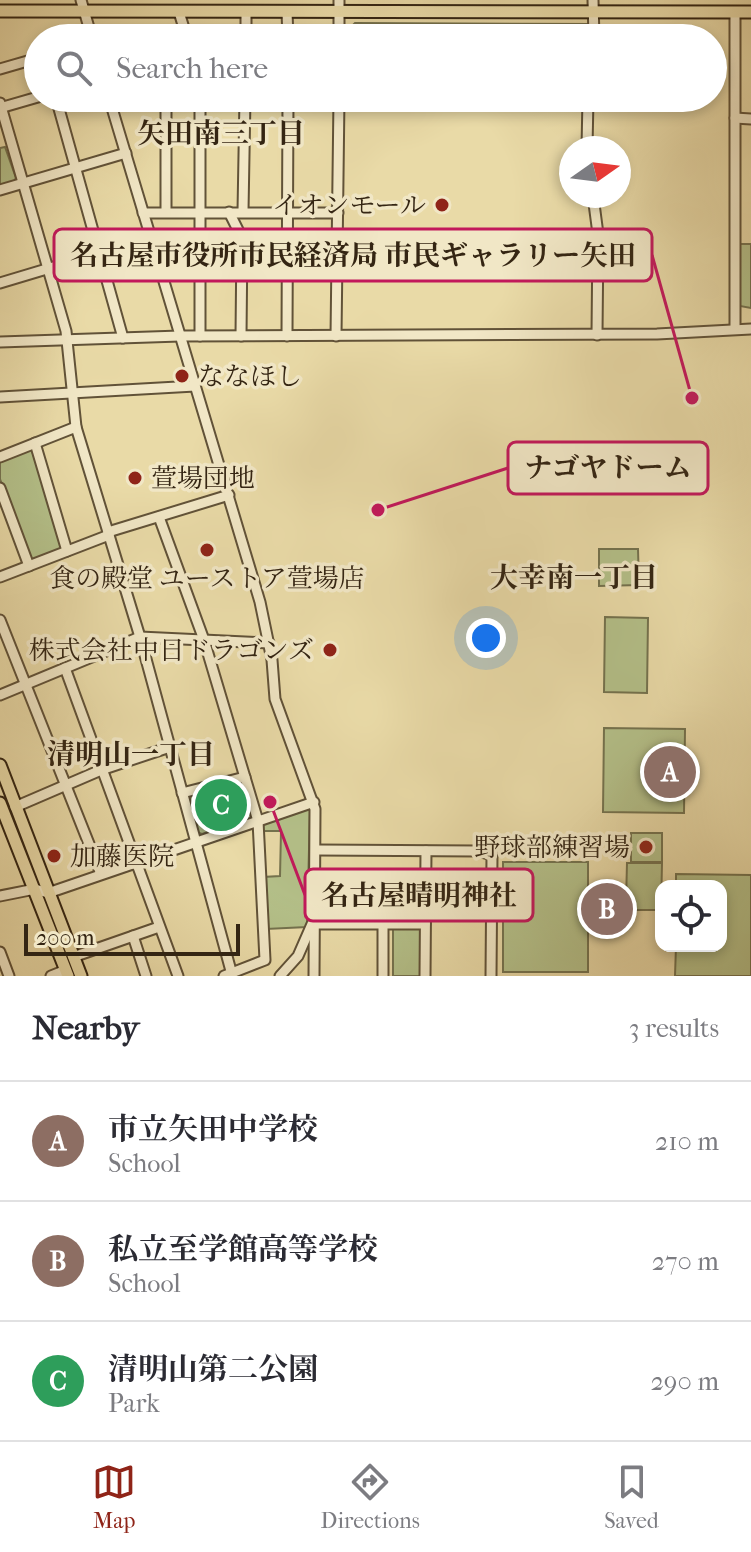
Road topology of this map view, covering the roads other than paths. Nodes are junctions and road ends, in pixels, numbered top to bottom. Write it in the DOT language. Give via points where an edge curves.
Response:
graph roads {
  1 [pos="83,6"];
  2 [pos="340,6"];
  3 [pos="594,6"];
  4 [pos="0,11"];
  5 [pos="179,12"];
  6 [pos="246,12"];
  7 [pos="287,12"];
  8 [pos="735,12"];
  9 [pos="751,12"];
  10 [pos="183,24"];
  11 [pos="246,24"];
  12 [pos="287,24"];
  13 [pos="24,62"];
  14 [pos="0,69"];
  15 [pos="24,100"];
  16 [pos="0,106"];
  17 [pos="60,112"];
  18 [pos="113,112"];
  19 [pos="166,112"];
  20 [pos="200,112"];
  21 [pos="245,112"];
  22 [pos="288,112"];
  23 [pos="339,112"];
  24 [pos="588,112"];
  25 [pos="735,118"];
  26 [pos="751,119"];
  27 [pos="587,136"];
  28 [pos="11,142"];
  29 [pos="0,145"];
  30 [pos="126,153"];
  31 [pos="76,169"];
  32 [pos="23,183"];
  33 [pos="0,190"];
  34 [pos="595,208"];
  35 [pos="243,211"];
  36 [pos="166,212"];
  37 [pos="200,212"];
  38 [pos="229,212"];
  39 [pos="287,212"];
  40 [pos="143,213"];
  41 [pos="338,213"];
  42 [pos="150,238"];
  43 [pos="99,253"];
  44 [pos="48,269"];
  45 [pos="0,283"];
  46 [pos="735,329"];
  47 [pos="751,329"];
  48 [pos="597,335"];
  49 [pos="180,336"];
  50 [pos="200,336"];
  51 [pos="241,336"];
  52 [pos="287,336"];
  53 [pos="336,336"];
  54 [pos="123,338"];
  55 [pos="67,339"];
  56 [pos="0,342"];
  57 [pos="195,386"];
  58 [pos="72,393"];
  59 [pos="0,397"];
  60 [pos="76,427"];
  61 [pos="35,443"];
  62 [pos="0,457"];
  63 [pos="0,488"];
  64 [pos="229,495"];
  65 [pos="159,517"];
  66 [pos="108,534"];
  67 [pos="67,551"];
  68 [pos="29,566"];
  69 [pos="0,577"];
  70 [pos="0,620"];
  71 [pos="140,637"];
  72 [pos="204,640"];
  73 [pos="269,643"];
  74 [pos="65,668"];
  75 [pos="25,684"];
  76 [pos="0,695"];
  77 [pos="170,747"];
  78 [pos="0,765"];
  79 [pos="101,770"];
  80 [pos="245,777"];
  81 [pos="66,786"];
  82 [pos="182,793"];
  83 [pos="314,802"];
  84 [pos="0,803"];
  85 [pos="15,807"];
  86 [pos="258,821"];
  87 [pos="195,842"];
  88 [pos="317,850"];
  89 [pos="426,851"];
  90 [pos="136,862"];
  91 [pos="101,874"];
  92 [pos="35,889"];
  93 [pos="48,893"];
  94 [pos="0,896"];
  95 [pos="312,924"];
  96 [pos="383,924"];
  97 [pos="425,924"];
  98 [pos="159,927"];
  99 [pos="133,936"];
  100 [pos="0,952"];
  101 [pos="73,957"];
  102 [pos="67,973"];
  103 [pos="227,974"];
  104 [pos="9,976"];
  105 [pos="51,976"];
  106 [pos="81,976"];
  107 [pos="146,976"];
  108 [pos="178,976"];
  109 [pos="280,976"];
  110 [pos="314,976"];
  111 [pos="383,976"];
  112 [pos="425,976"];
  113 [pos="491,976"];
  1 -- 4 [label="main road"];
  1 -- 5 [label="main road"];
  2 -- 3 [label="main road"];
  2 -- 7 [label="main road"];
  3 -- 8 [label="main road"];
  5 -- 6 [label="main road"];
  5 -- 10 [label="street"];
  6 -- 7 [label="main road"];
  6 -- 11 [label="street"];
  7 -- 12 [label="street"];
  8 -- 9 [label="main road"];
  8 -- 25 [label="street"];
  13 -- 14 [label="street"];
  15 -- 16 [label="street"];
  16 -- 28 [label="street"];
  17 -- 31 [label="street"];
  18 -- 30 [label="street"];
  19 -- 36 [label="street"];
  20 -- 37 [label="street"];
  21 -- 35 [label="street"];
  22 -- 39 [label="street"];
  23 -- 41 [label="street"];
  24 -- 27 [label="street"];
  25 -- 26 [label="street"];
  25 -- 46 [label="street"];
  28 -- 29 [label="street"];
  28 -- 32 [label="street"];
  30 -- 31 [label="street"];
  30 -- 40 [label="street"];
  31 -- 32 [label="street"];
  31 -- 43 [label="street"];
  32 -- 33 [label="street"];
  32 -- 44 [label="street"];
  34 -- 48 [label="street"];
  35 -- 38 [label="street"];
  35 -- 39 [label="street"];
  36 -- 37 [label="street"];
  36 -- 40 [label="street"];
  37 -- 38 [label="street"];
  37 -- 50 [label="street"];
  38 -- 51 [label="street" via="242,238"];
  39 -- 41 [label="street"];
  39 -- 52 [label="street"];
  40 -- 42 [label="street"];
  41 -- 53 [label="street"];
  42 -- 43 [label="street"];
  42 -- 49 [label="street"];
  43 -- 44 [label="street"];
  43 -- 54 [label="street"];
  44 -- 45 [label="street"];
  44 -- 55 [label="street"];
  46 -- 47 [label="street"];
  46 -- 48 [label="street"];
  48 -- 53 [label="street"];
  49 -- 50 [label="street"];
  49 -- 54 [label="street"];
  49 -- 57 [label="street"];
  50 -- 51 [label="street"];
  51 -- 52 [label="street"];
  52 -- 53 [label="street"];
  54 -- 55 [label="street"];
  55 -- 56 [label="street"];
  55 -- 58 [label="street"];
  57 -- 58 [label="street"];
  57 -- 64 [label="street"];
  58 -- 59 [label="street"];
  58 -- 60 [label="street"];
  60 -- 61 [label="street"];
  60 -- 66 [label="street"];
  61 -- 62 [label="street"];
  61 -- 67 [label="street"];
  63 -- 68 [label="street"];
  64 -- 65 [label="street"];
  64 -- 73 [label="street"];
  65 -- 66 [label="street"];
  65 -- 72 [label="street"];
  66 -- 67 [label="street"];
  66 -- 71 [label="street"];
  67 -- 68 [label="street"];
  68 -- 69 [label="street"];
  70 -- 75 [label="street"];
  71 -- 72 [label="street"];
  71 -- 74 [label="street"];
  71 -- 77 [label="street"];
  72 -- 73 [label="street"];
  72 -- 80 [label="street"];
  73 -- 83 [label="street" via="275,699"];
  74 -- 75 [label="street"];
  74 -- 79 [label="street"];
  75 -- 76 [label="street"];
  75 -- 81 [label="street"];
  77 -- 79 [label="street"];
  77 -- 82 [label="street"];
  78 -- 85 [label="main road"];
  79 -- 81 [label="street"];
  79 -- 90 [label="street"];
  80 -- 82 [label="street"];
  80 -- 86 [label="street"];
  81 -- 85 [label="street"];
  81 -- 91 [label="street"];
  82 -- 87 [label="street"];
  83 -- 86 [label="street"];
  83 -- 88 [label="street"];
  84 -- 92 [label="main road"];
  85 -- 93 [label="main road"];
  86 -- 87 [label="street"];
  86 -- 103 [label="street" via="265,960"];
  87 -- 90 [label="street"];
  87 -- 103 [label="street"];
  88 -- 89 [label="street"];
  88 -- 95 [label="street"];
  89 -- 97 [label="street"];
  89 -- 113 [label="street" via="492,855"];
  90 -- 91 [label="street"];
  90 -- 98 [label="street"];
  91 -- 93 [label="street"];
  92 -- 93 [label="street"];
  92 -- 94 [label="street"];
  92 -- 102 [label="main road"];
  93 -- 101 [label="main road"];
  95 -- 96 [label="street"];
  95 -- 109 [label="street" via="298,956"];
  95 -- 110 [label="street"];
  96 -- 97 [label="street"];
  96 -- 111 [label="street"];
  97 -- 112 [label="street"];
  98 -- 99 [label="street"];
  98 -- 108 [label="street"];
  99 -- 101 [label="street"];
  99 -- 107 [label="street"];
  100 -- 104 [label="street"];
  101 -- 106 [label="main road"];
  102 -- 105 [label="street"];
}
